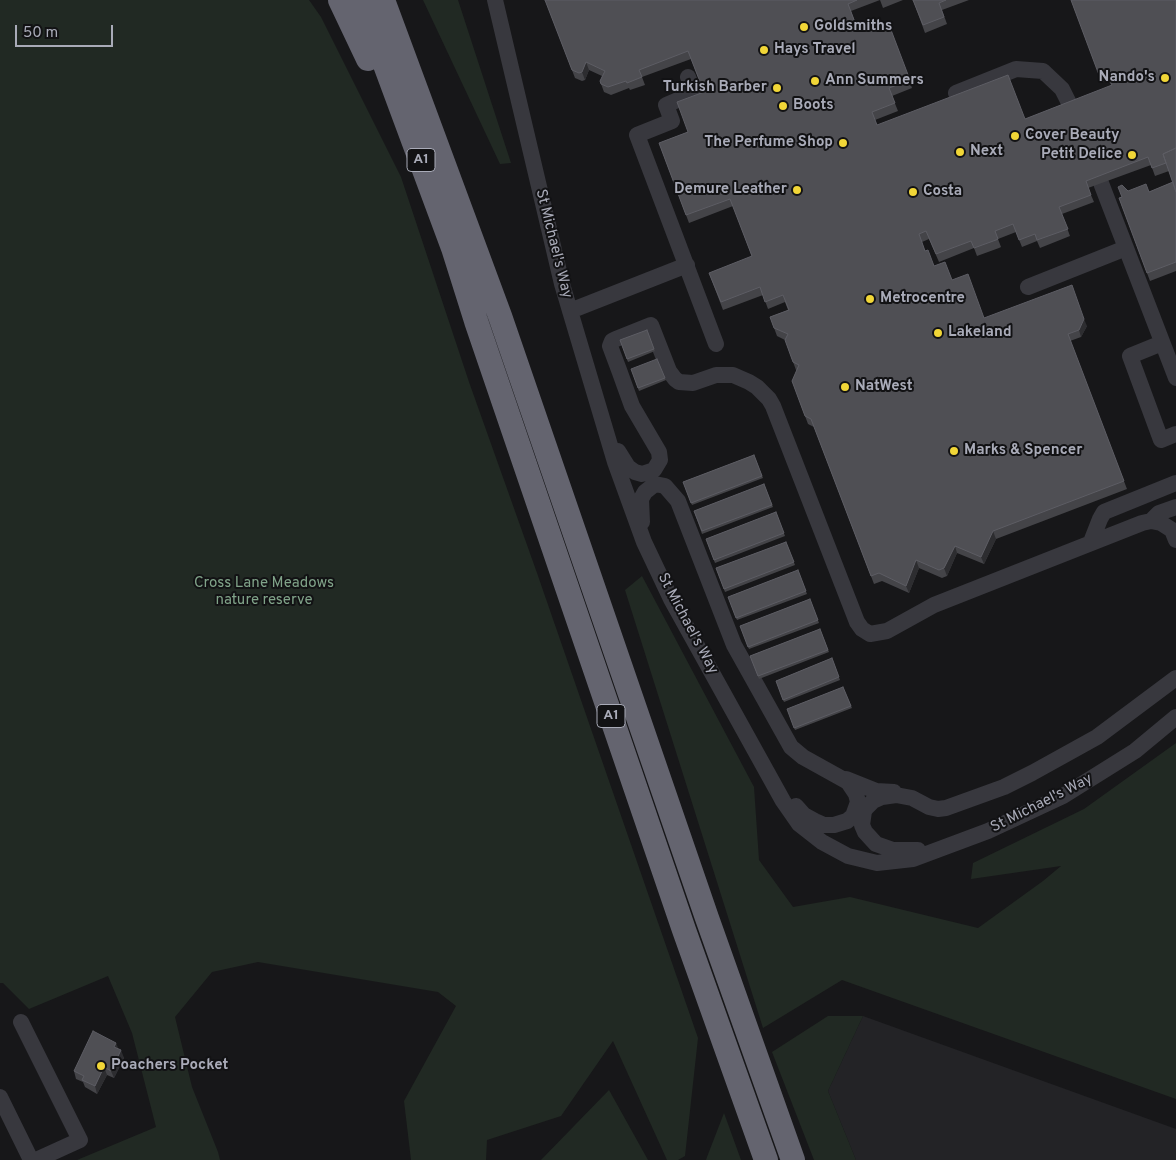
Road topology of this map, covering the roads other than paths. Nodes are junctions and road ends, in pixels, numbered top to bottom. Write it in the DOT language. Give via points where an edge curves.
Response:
graph roads {
  1 [pos="340,0"];
  2 [pos="361,0"];
  3 [pos="383,0"];
  4 [pos="397,0"];
  5 [pos="494,0"];
  6 [pos="688,77"];
  7 [pos="956,93"];
  8 [pos="1073,111"];
  9 [pos="1102,183"];
  10 [pos="1126,248"];
  11 [pos="477,253"];
  12 [pos="686,265"];
  13 [pos="1028,287"];
  14 [pos="570,311"];
  15 [pos="476,322"];
  16 [pos="1162,343"];
  17 [pos="716,344"];
  18 [pos="1176,378"];
  19 [pos="600,412"];
  20 [pos="1176,434"];
  21 [pos="660,456"];
  22 [pos="1176,483"];
  23 [pos="678,501"];
  24 [pos="1176,507"];
  25 [pos="1151,521"];
  26 [pos="1175,531"];
  27 [pos="644,542"];
  28 [pos="1091,542"];
  29 [pos="1176,678"];
  30 [pos="1176,717"];
  31 [pos="762,763"];
  32 [pos="842,778"];
  33 [pos="912,798"];
  34 [pos="936,851"];
  35 [pos="21,1022"];
  36 [pos="0,1097"];
  37 [pos="31,1160"];
  38 [pos="36,1160"];
  39 [pos="766,1160"];
  40 [pos="793,1160"];
  1 -- 15 [label="highway" via="372,67 439,248"];
  2 -- 15 [label="highway, A1" via="453,248"];
  3 -- 11 [label="highway, A1"];
  4 -- 11 [label="highway" via="441,128"];
  5 -- 14 [label="street, St Michael's Way"];
  6 -- 12 [label="street" via="694,93 666,105 672,121 637,135"];
  7 -- 8 [label="street" via="1016,69 1043,71 1062,89"];
  9 -- 10 [label="street"];
  10 -- 13 [label="street"];
  10 -- 16 [label="street"];
  11 -- 40 [label="highway, A1"];
  12 -- 14 [label="street"];
  12 -- 17 [label="street"];
  14 -- 19 [label="street, St Michael's Way"];
  15 -- 39 [label="highway, A1"];
  16 -- 18 [label="street"];
  16 -- 20 [label="street" via="1130,356 1161,440"];
  19 -- 21 [label="street" via="628,468 642,474 654,470"];
  19 -- 27 [label="street, St Michael's Way"];
  21 -- 23 [label="street"];
  21 -- 28 [label="street" via="632,406 610,346 612,341 651,325 675,379 688,384 716,375 733,375 749,382 769,399 858,622 862,630 870,634 887,630 934,605"];
  22 -- 28 [label="street" via="1104,512"];
  23 -- 27 [label="street" via="665,486 655,484 645,492 641,499"];
  23 -- 32 [label="street" via="734,645 791,747"];
  24 -- 25 [label="street" via="1160,513"];
  25 -- 26 [label="street"];
  25 -- 28 [label="street"];
  27 -- 31 [label="street, St Michael's Way" via="671,599"];
  29 -- 33 [label="street" via="1096,736 1004,787 938,809"];
  30 -- 34 [label="street, St Michael's Way" via="1134,751 1063,796"];
  31 -- 32 [label="street" via="804,815 824,825 847,821 857,808 856,794"];
  31 -- 34 [label="street, St Michael's Way" via="799,824 848,856 877,863 914,860"];
  32 -- 33 [label="street" via="876,791 903,793"];
  33 -- 34 [label="street" via="889,795 873,801 864,811 862,824 870,838 884,848"];
  35 -- 38 [label="street" via="80,1140"];
  36 -- 37 [label="street"];
}
